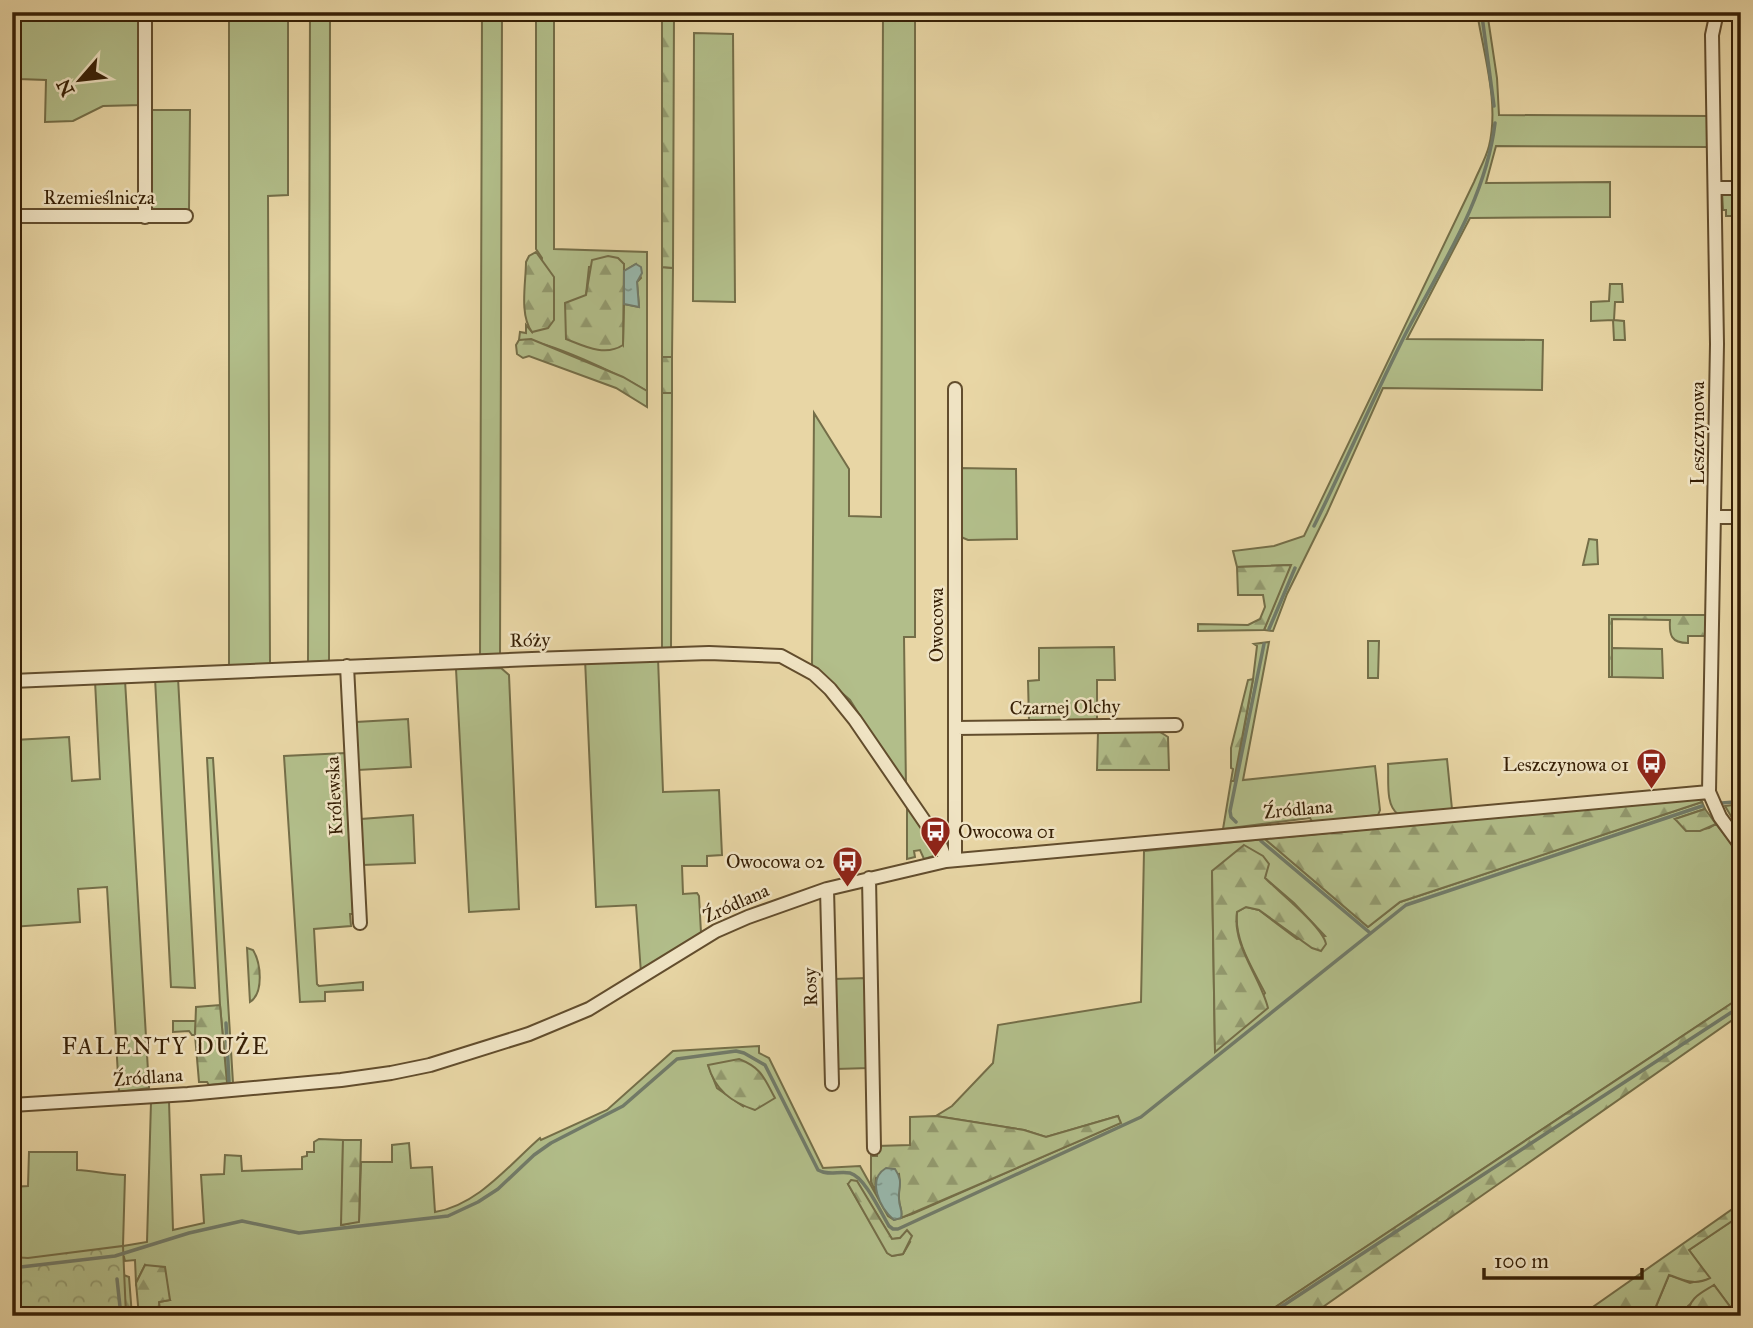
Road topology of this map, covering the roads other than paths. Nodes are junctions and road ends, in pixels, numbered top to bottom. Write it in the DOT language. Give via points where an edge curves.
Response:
graph roads {
  1 [pos="145,12"];
  2 [pos="1717,12"];
  3 [pos="1716,188"];
  4 [pos="1741,188"];
  5 [pos="12,216"];
  6 [pos="186,216"];
  7 [pos="145,217"];
  8 [pos="955,389"];
  9 [pos="1716,517"];
  10 [pos="1741,517"];
  11 [pos="347,666"];
  12 [pos="12,681"];
  13 [pos="1176,724"];
  14 [pos="956,728"];
  15 [pos="1709,792"];
  16 [pos="1741,846"];
  17 [pos="950,861"];
  18 [pos="869,878"];
  19 [pos="827,888"];
  20 [pos="360,923"];
  21 [pos="832,1084"];
  22 [pos="12,1105"];
  23 [pos="874,1148"];
  1 -- 7 [label="street"];
  2 -- 3 [label="street, Leszczynowa" via="1712,48"];
  3 -- 4 [label="street"];
  3 -- 9 [label="street, Leszczynowa"];
  5 -- 7 [label="street, Rzemieślnicza"];
  6 -- 7 [label="street, Rzemieślnicza"];
  8 -- 14 [label="street, Owocowa"];
  9 -- 10 [label="street"];
  9 -- 15 [label="street, Leszczynowa"];
  11 -- 12 [label="street, Róży"];
  11 -- 17 [label="street, Róży" via="709,653 781,656 814,674 855,720"];
  11 -- 20 [label="street, Królewska"];
  13 -- 14 [label="street, Czarnej Olchy"];
  14 -- 17 [label="street, Owocowa"];
  15 -- 16 [label="street, Leszczynowa"];
  15 -- 17 [label="street, Źródlana"];
  17 -- 18 [label="street, Źródlana"];
  18 -- 19 [label="street, Źródlana"];
  18 -- 23 [label="street"];
  19 -- 21 [label="street, Rosy"];
  19 -- 22 [label="street, Źródlana" via="716,931 578,1014 430,1065 341,1080"];
}
